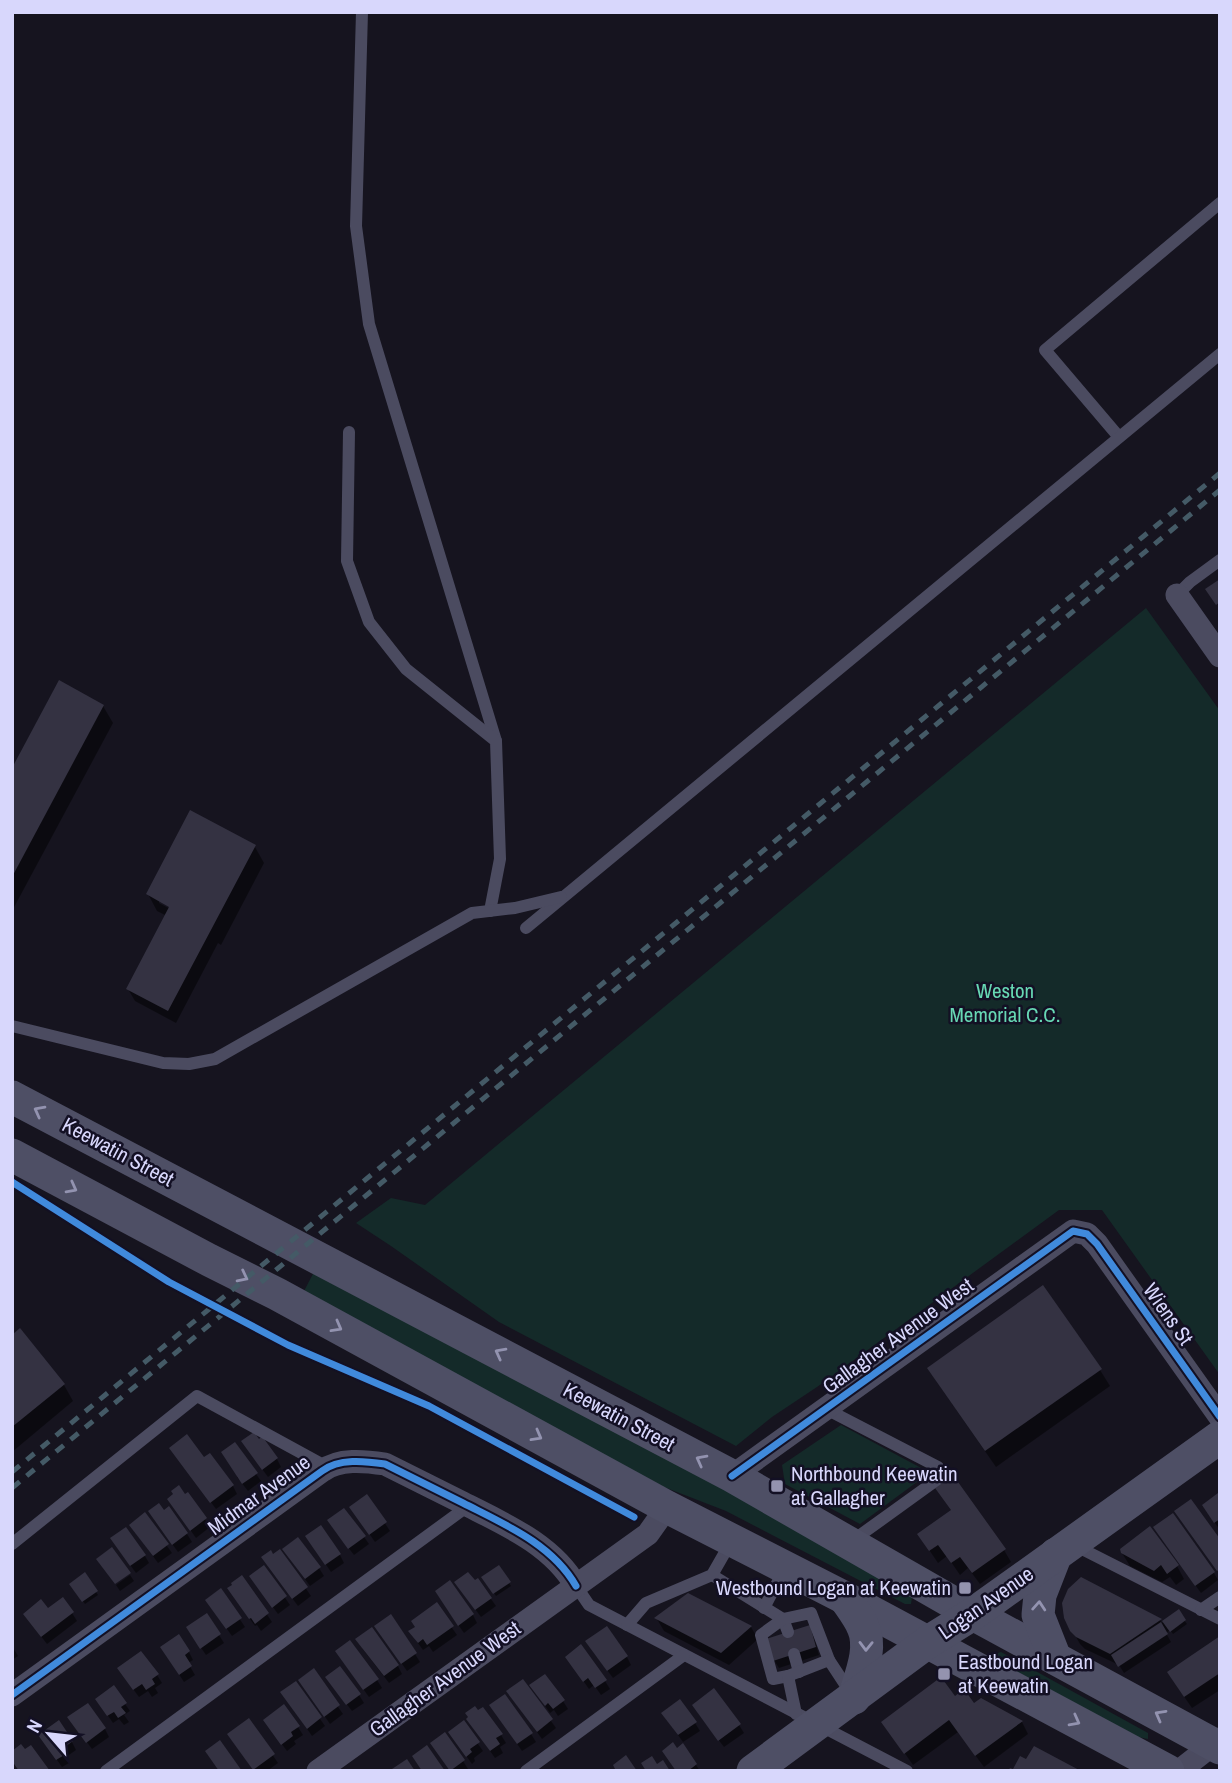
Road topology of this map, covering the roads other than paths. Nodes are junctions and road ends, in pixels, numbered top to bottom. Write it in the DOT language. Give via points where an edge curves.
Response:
graph roads {
  1 [pos="362,12"];
  2 [pos="1220,203"];
  3 [pos="1220,354"];
  4 [pos="349,432"];
  5 [pos="1119,437"];
  6 [pos="1220,560"];
  7 [pos="1177,596"];
  8 [pos="1220,656"];
  9 [pos="496,741"];
  10 [pos="565,897"];
  11 [pos="490,911"];
  12 [pos="526,928"];
  13 [pos="12,1026"];
  14 [pos="12,1097"];
  15 [pos="12,1155"];
  16 [pos="1087,1234"];
  17 [pos="826,1409"];
  18 [pos="1220,1417"];
  19 [pos="1220,1437"];
  20 [pos="327,1467"];
  21 [pos="732,1476"];
  22 [pos="468,1506"];
  23 [pos="667,1507"];
  24 [pos="732,1540"];
  25 [pos="849,1543"];
  26 [pos="12,1544"];
  27 [pos="1063,1549"];
  28 [pos="785,1567"];
  29 [pos="712,1575"];
  30 [pos="576,1586"];
  31 [pos="1220,1597"];
  32 [pos="845,1598"];
  33 [pos="764,1608"];
  34 [pos="1201,1610"];
  35 [pos="973,1614"];
  36 [pos="1220,1619"];
  37 [pos="627,1625"];
  38 [pos="786,1625"];
  39 [pos="928,1642"];
  40 [pos="794,1654"];
  41 [pos="684,1655"];
  42 [pos="1055,1658"];
  43 [pos="829,1660"];
  44 [pos="794,1674"];
  45 [pos="12,1695"];
  46 [pos="854,1698"];
  47 [pos="808,1719"];
  48 [pos="1217,1744"];
  49 [pos="106,1771"];
  50 [pos="318,1771"];
  51 [pos="526,1771"];
  52 [pos="753,1771"];
  53 [pos="907,1771"];
  54 [pos="1168,1771"];
  55 [pos="1179,1771"];
  1 -- 9 [label="lane" via="356,226 369,324"];
  2 -- 5 [label="lane" via="1045,350"];
  3 -- 5 [label="lane"];
  4 -- 9 [label="lane" via="347,561 369,622 406,669"];
  5 -- 10 [label="lane"];
  6 -- 7 [label="lane"];
  7 -- 8 [label="street"];
  9 -- 11 [label="lane" via="500,859"];
  10 -- 11 [label="lane"];
  10 -- 12 [label="lane"];
  11 -- 13 [label="lane" via="472,913 215,1059 163,1063"];
  21 -- 14 [label="main road, Keewatin Street, one-way"];
  15 -- 23 [label="main road, one-way"];
  16 -- 17 [label="street, Gallagher Avenue West" via="1073,1231"];
  16 -- 18 [label="street, Wiens St"];
  17 -- 21 [label="street, Gallagher Avenue West"];
  17 -- 25 [label="lane" via="938,1467 938,1479"];
  19 -- 27 [label="main road, Logan Avenue"];
  20 -- 22 [label="street, Midmar Avenue" via="348,1462 385,1464"];
  20 -- 26 [label="lane" via="197,1396"];
  20 -- 45 [label="street, Midmar Avenue"];
  21 -- 25 [label="main road, Keewatin Street"];
  22 -- 30 [label="street, Midmar Avenue" via="534,1542 566,1569"];
  22 -- 49 [label="lane"];
  23 -- 24 [label="main road"];
  23 -- 30 [label="street, Gallagher Avenue West" via="648,1534"];
  24 -- 28 [label="main road"];
  24 -- 29 [label="lane"];
  25 -- 35 [label="main road, Keewatin Street"];
  27 -- 34 [label="lane"];
  27 -- 35 [label="main road, Logan Avenue"];
  42 -- 27 [label="main road, one-way" via="1038,1615 1040,1595"];
  28 -- 32 [label="main road"];
  28 -- 33 [label="lane"];
  29 -- 33 [label="lane"];
  29 -- 37 [label="lane" via="646,1603"];
  30 -- 37 [label="lane" via="589,1605"];
  30 -- 50 [label="street, Gallagher Avenue West"];
  31 -- 34 [label="lane"];
  32 -- 39 [label="main road"];
  32 -- 46 [label="main road, one-way" via="867,1636"];
  33 -- 38 [label="lane"];
  34 -- 36 [label="lane"];
  35 -- 39 [label="main road, Logan Avenue"];
  35 -- 42 [label="main road, Keewatin Street"];
  37 -- 41 [label="lane"];
  38 -- 43 [label="lane" via="811,1613"];
  38 -- 44 [label="lane" via="761,1635 773,1679"];
  39 -- 46 [label="main road, Logan Avenue"];
  39 -- 54 [label="main road, one-way"];
  40 -- 44 [label="lane"];
  41 -- 47 [label="lane"];
  41 -- 51 [label="lane"];
  48 -- 42 [label="main road, Keewatin Street, one-way"];
  43 -- 44 [label="lane"];
  43 -- 46 [label="lane"];
  44 -- 47 [label="lane"];
  46 -- 47 [label="main road, Logan Avenue"];
  47 -- 52 [label="main road, Logan Avenue"];
  47 -- 53 [label="lane"];
  48 -- 55 [label="street"];
}
